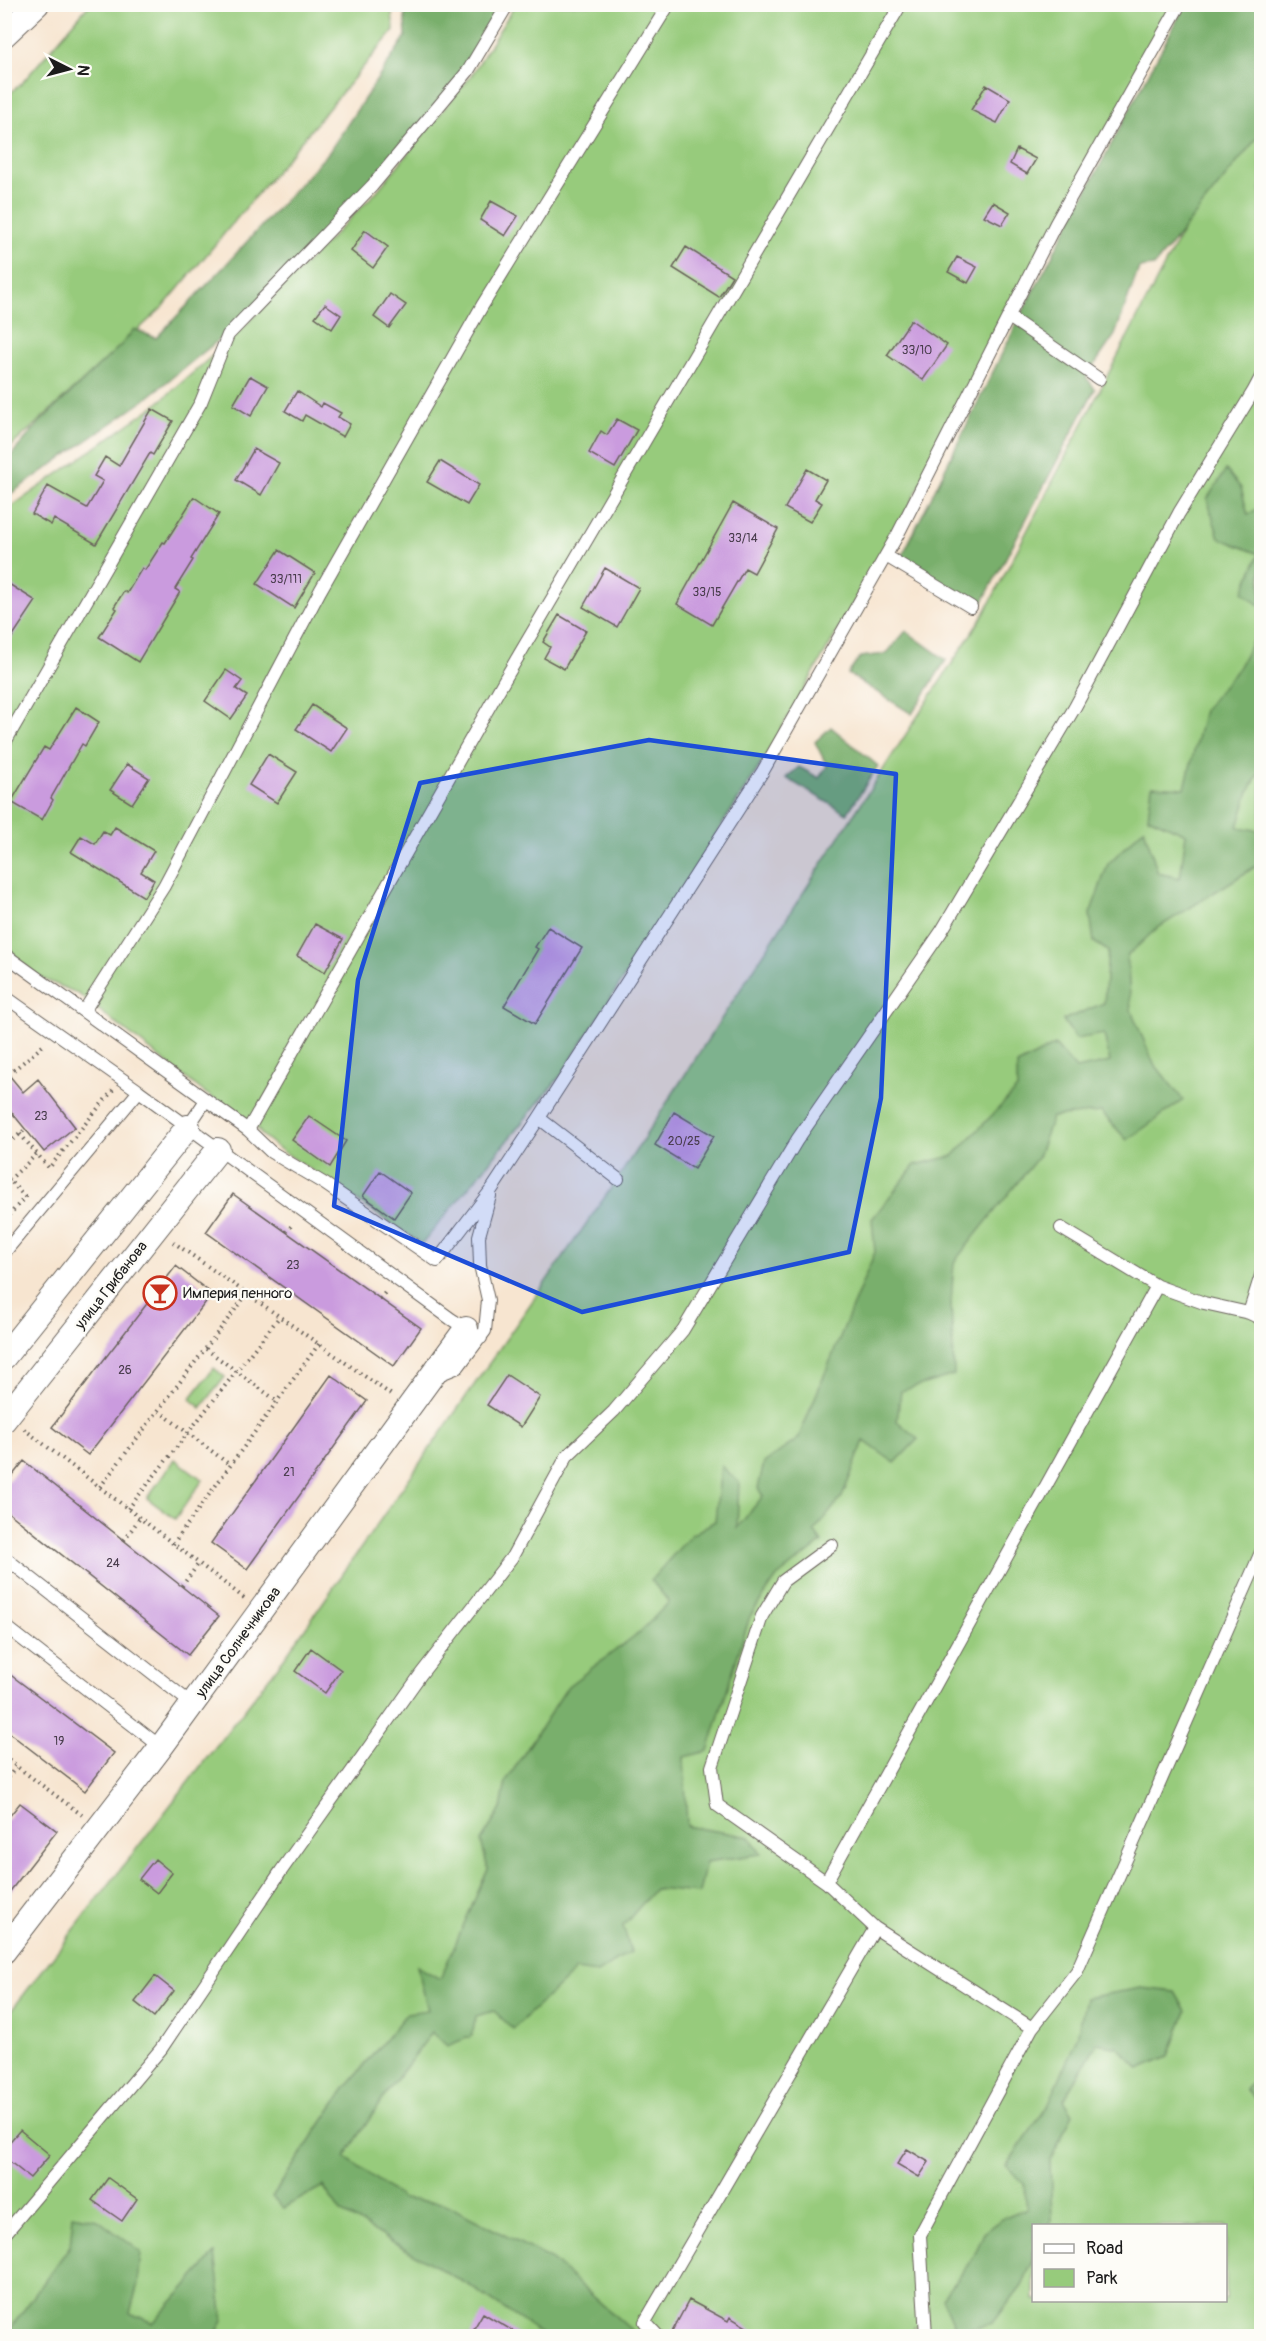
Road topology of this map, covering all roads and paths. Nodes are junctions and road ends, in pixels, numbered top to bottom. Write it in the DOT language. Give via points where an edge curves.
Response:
graph roads {
  1 [pos="37,4"];
  2 [pos="508,4"];
  3 [pos="669,4"];
  4 [pos="901,4"];
  5 [pos="1180,4"];
  6 [pos="4,35"];
  7 [pos="1009,317"];
  8 [pos="1262,375"];
  9 [pos="1100,379"];
  10 [pos="886,556"];
  11 [pos="971,607"];
  12 [pos="4,744"];
  13 [pos="4,954"];
  14 [pos="4,996"];
  15 [pos="84,1011"];
  16 [pos="49,1042"];
  17 [pos="9,1074"];
  18 [pos="139,1091"];
  19 [pos="108,1097"];
  20 [pos="206,1100"];
  21 [pos="539,1118"];
  22 [pos="188,1127"];
  23 [pos="26,1129"];
  24 [pos="248,1130"];
  25 [pos="20,1134"];
  26 [pos="4,1147"];
  27 [pos="218,1150"];
  28 [pos="38,1154"];
  29 [pos="4,1174"];
  30 [pos="618,1179"];
  31 [pos="9,1180"];
  32 [pos="492,1189"];
  33 [pos="4,1221"];
  34 [pos="1061,1228"];
  35 [pos="171,1241"];
  36 [pos="4,1253"];
  37 [pos="1262,1272"];
  38 [pos="1156,1286"];
  39 [pos="247,1294"];
  40 [pos="1249,1313"];
  41 [pos="280,1316"];
  42 [pos="1262,1319"];
  43 [pos="474,1334"];
  44 [pos="319,1344"];
  45 [pos="206,1349"];
  46 [pos="4,1357"];
  47 [pos="237,1372"];
  48 [pos="394,1396"];
  49 [pos="277,1401"];
  50 [pos="159,1411"];
  51 [pos="14,1424"];
  52 [pos="188,1433"];
  53 [pos="230,1465"];
  54 [pos="100,1487"];
  55 [pos="128,1509"];
  56 [pos="140,1518"];
  57 [pos="124,1540"];
  58 [pos="173,1544"];
  59 [pos="832,1545"];
  60 [pos="1262,1550"];
  61 [pos="4,1557"];
  62 [pos="199,1563"];
  63 [pos="182,1586"];
  64 [pos="245,1598"];
  65 [pos="4,1625"];
  66 [pos="192,1704"];
  67 [pos="161,1747"];
  68 [pos="4,1757"];
  69 [pos="16,1767"];
  70 [pos="4,1782"];
  71 [pos="83,1815"];
  72 [pos="826,1882"];
  73 [pos="875,1928"];
  74 [pos="4,1951"];
  75 [pos="1032,2028"];
  76 [pos="4,2235"];
  77 [pos="658,2337"];
  78 [pos="926,2337"];
  1 -- 6 [label="street"];
  2 -- 12 [label="lane" via="468,70 372,186 228,335 201,402"];
  3 -- 15 [label="lane" via="482,306 320,591 164,886"];
  4 -- 24 [label="lane" via="505,679"];
  5 -- 7 [label="lane" via="1056,223"];
  7 -- 9 [label="lane"];
  7 -- 10 [label="lane"];
  8 -- 76 [label="lane" via="1179,513 1075,707 941,932 797,1140 683,1330 614,1411 567,1456 512,1557 421,1674 161,2049"];
  10 -- 11 [label="lane"];
  10 -- 21 [label="lane" via="763,771"];
  13 -- 15 [label="lane"];
  14 -- 18 [label="lane"];
  15 -- 20 [label="lane"];
  16 -- 17 [label="path"];
  18 -- 22 [label="lane"];
  18 -- 36 [label="lane"];
  19 -- 28 [label="path" via="49,1168"];
  20 -- 22 [label="lane"];
  20 -- 24 [label="lane"];
  21 -- 30 [label="lane"];
  21 -- 32 [label="lane"];
  22 -- 27 [label="lane"];
  22 -- 46 [label="street"];
  23 -- 25 [label="path"];
  24 -- 32 [label="lane" via="271,1152 437,1261"];
  25 -- 26 [label="path"];
  25 -- 28 [label="path"];
  27 -- 43 [label="lane"];
  27 -- 51 [label="street, улица Грибанова"];
  28 -- 31 [label="path"];
  29 -- 31 [label="path"];
  31 -- 33 [label="path" via="24,1197"];
  32 -- 43 [label="lane" via="479,1236 480,1265 488,1300 485,1331"];
  34 -- 38 [label="lane"];
  35 -- 39 [label="path"];
  37 -- 40 [label="lane"];
  38 -- 40 [label="lane"];
  38 -- 72 [label="lane"];
  39 -- 41 [label="path"];
  39 -- 45 [label="path"];
  40 -- 42 [label="lane"];
  41 -- 44 [label="path"];
  41 -- 47 [label="path"];
  43 -- 66 [label="street, улица Солнечникова" via="432,1378"];
  44 -- 48 [label="path"];
  44 -- 49 [label="path"];
  45 -- 47 [label="path"];
  45 -- 50 [label="path"];
  47 -- 49 [label="path"];
  47 -- 52 [label="path"];
  49 -- 53 [label="path"];
  50 -- 52 [label="path"];
  50 -- 54 [label="path"];
  51 -- 54 [label="path"];
  52 -- 53 [label="path"];
  52 -- 55 [label="path"];
  53 -- 58 [label="path"];
  54 -- 55 [label="path"];
  55 -- 56 [label="path"];
  56 -- 57 [label="path"];
  56 -- 58 [label="path"];
  58 -- 62 [label="path"];
  59 -- 72 [label="lane" via="783,1581 762,1616 711,1767 717,1805"];
  60 -- 75 [label="lane" via="1077,1971"];
  61 -- 66 [label="lane"];
  62 -- 63 [label="path"];
  62 -- 64 [label="path"];
  65 -- 67 [label="lane"];
  66 -- 67 [label="street, улица Солнечникова"];
  67 -- 74 [label="street, улица Солнечникова"];
  68 -- 69 [label="path"];
  69 -- 70 [label="path"];
  69 -- 71 [label="path"];
  72 -- 73 [label="lane"];
  73 -- 75 [label="lane"];
  73 -- 77 [label="lane" via="645,2322"];
  75 -- 78 [label="lane" via="920,2235"];
}
